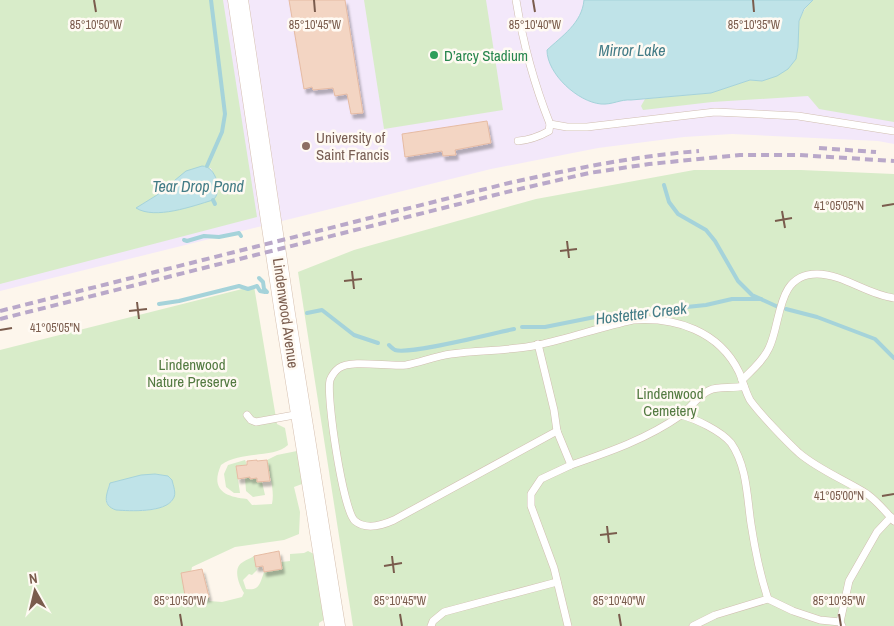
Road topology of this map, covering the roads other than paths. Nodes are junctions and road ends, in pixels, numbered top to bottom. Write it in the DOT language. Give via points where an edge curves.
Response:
graph roads {
  1 [pos="238,0"];
  2 [pos="516,0"];
  3 [pos="550,124"];
  4 [pos="894,131"];
  5 [pos="518,141"];
  6 [pos="894,298"];
  7 [pos="538,344"];
  8 [pos="743,383"];
  9 [pos="301,414"];
  10 [pos="246,415"];
  11 [pos="681,415"];
  12 [pos="557,432"];
  13 [pos="571,464"];
  14 [pos="892,519"];
  15 [pos="557,582"];
  16 [pos="768,600"];
  17 [pos="841,624"];
  18 [pos="335,626"];
  19 [pos="431,626"];
  20 [pos="568,626"];
  21 [pos="692,626"];
  1 -- 9 [label="street, Lindenwood Avenue"];
  2 -- 3 [label="lane" via="537,90"];
  3 -- 4 [label="lane" via="587,127 715,112 798,116"];
  3 -- 5 [label="lane" via="544,134"];
  6 -- 8 [label="lane" via="830,276 817,274 800,278 788,288 783,299 768,350"];
  7 -- 8 [label="lane" via="634,320 665,320 688,326 710,338 732,360"];
  7 -- 12 [label="lane"];
  7 -- 12 [label="lane" via="449,354 396,366 340,366 334,372 330,386 338,460 352,518 365,525 382,525 394,520"];
  8 -- 11 [label="lane" via="734,388 706,391"];
  8 -- 14 [label="lane" via="753,404 799,452 868,495"];
  9 -- 10 [label="lane" via="256,422"];
  9 -- 18 [label="street, Lindenwood Avenue"];
  11 -- 13 [label="lane" via="619,449"];
  11 -- 16 [label="lane" via="693,418 730,442 742,463 754,542"];
  12 -- 13 [label="lane"];
  13 -- 15 [label="lane" via="541,479 530,494 531,506"];
  14 -- 17 [label="lane" via="878,532 849,582"];
  15 -- 19 [label="lane" via="444,612"];
  15 -- 20 [label="lane"];
  16 -- 17 [label="lane" via="820,620"];
  16 -- 21 [label="lane" via="714,615"];
}
